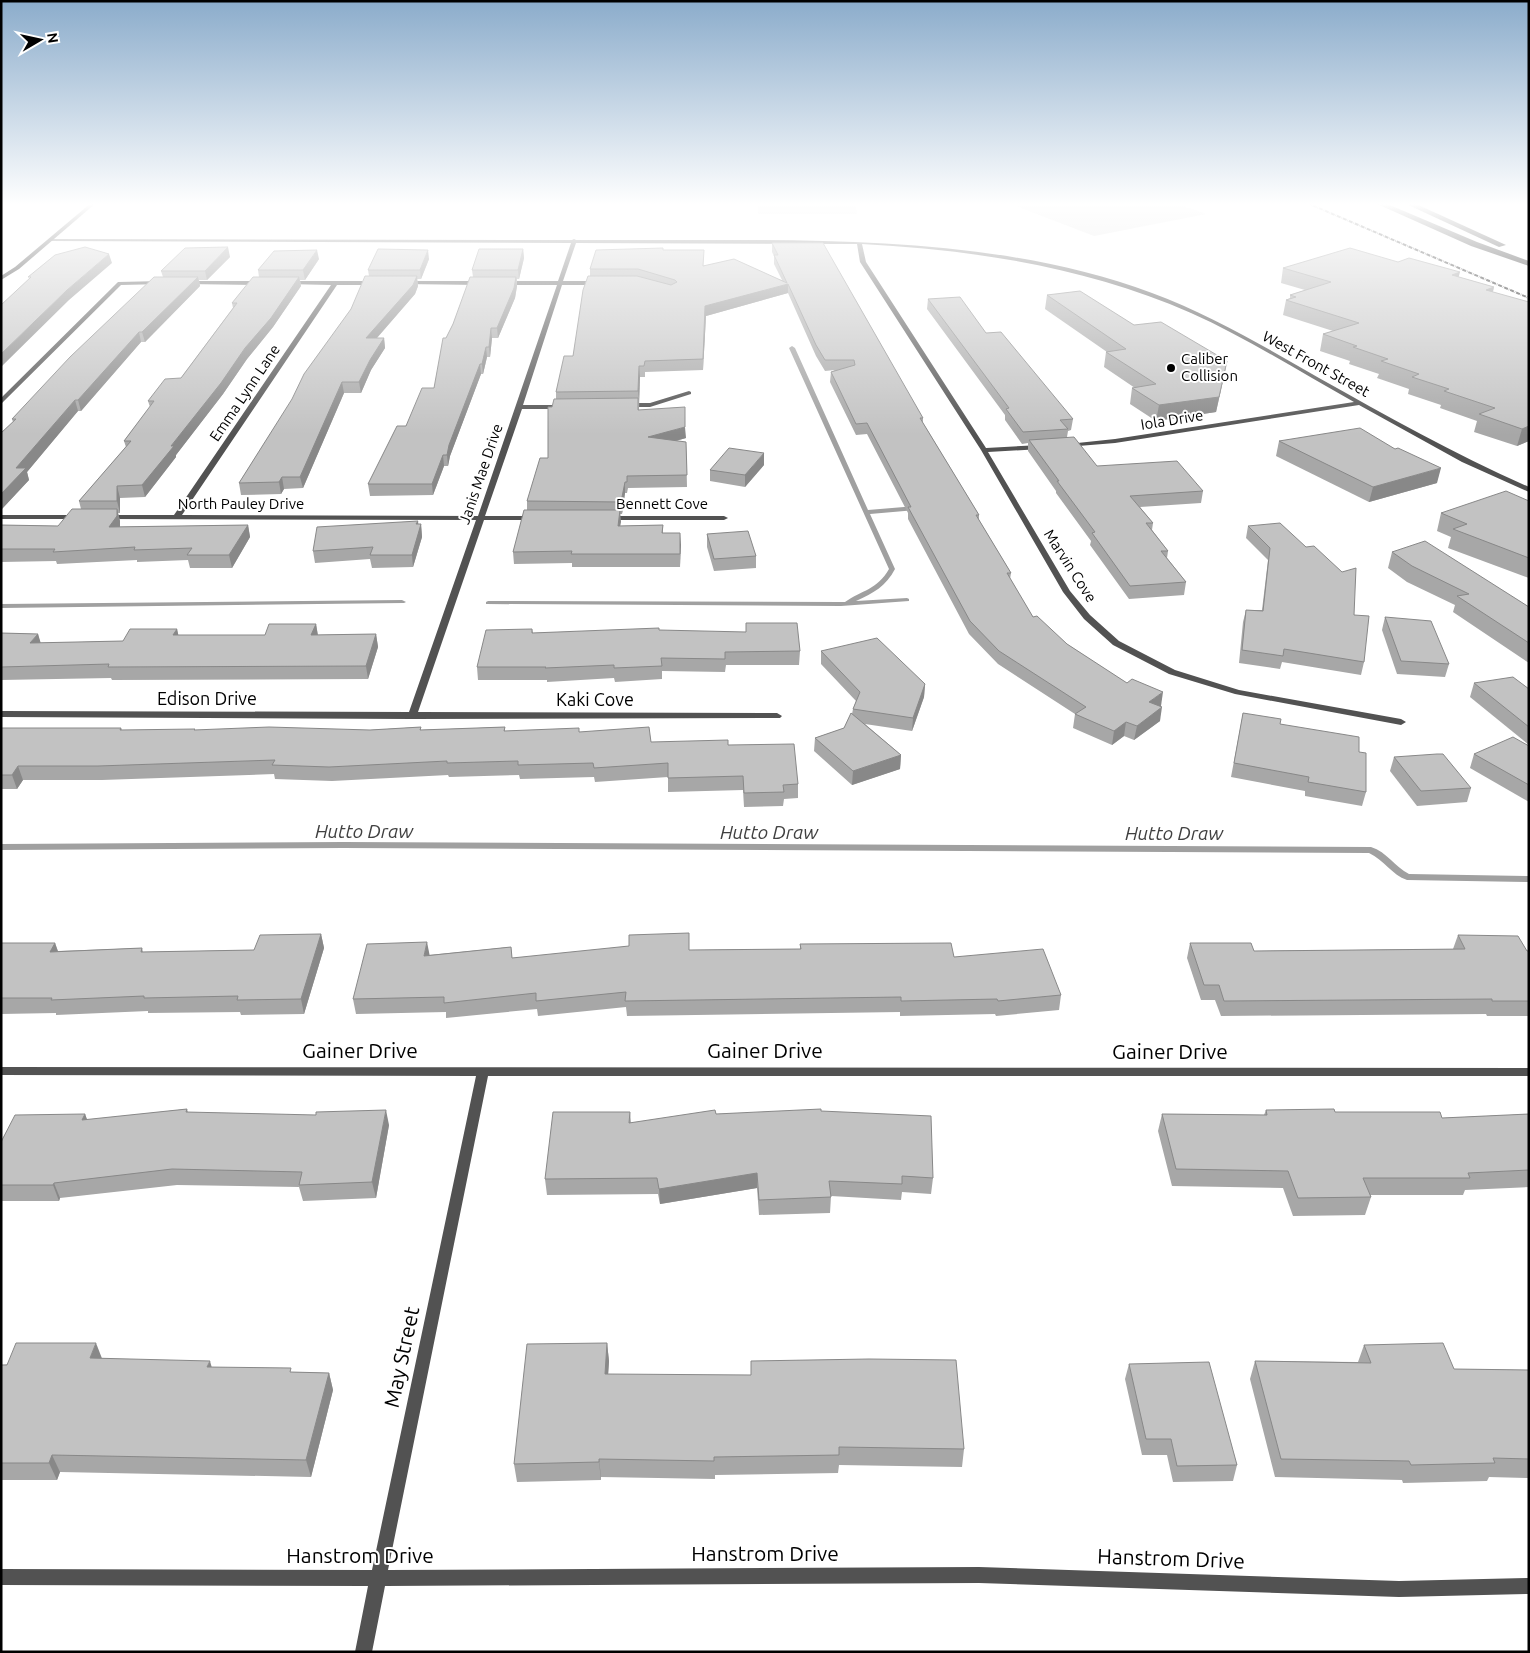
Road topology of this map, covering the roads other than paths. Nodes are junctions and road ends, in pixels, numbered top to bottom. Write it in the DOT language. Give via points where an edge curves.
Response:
graph roads {
  1 [pos="559,280"];
  2 [pos="875,280"];
  3 [pos="1104,280"];
  4 [pos="603,282"];
  5 [pos="169,283"];
  6 [pos="179,283"];
  7 [pos="267,283"];
  8 [pos="276,283"];
  9 [pos="335,283"];
  10 [pos="384,283"];
  11 [pos="393,283"];
  12 [pos="490,283"];
  13 [pos="500,283"];
  14 [pos="558,283"];
  15 [pos="689,393"];
  16 [pos="3,399"];
  17 [pos="1362,403"];
  18 [pos="575,406"];
  19 [pos="622,406"];
  20 [pos="519,407"];
  21 [pos="1064,446"];
  22 [pos="1047,447"];
  23 [pos="984,450"];
  24 [pos="1529,490"];
  25 [pos="1,517"];
  26 [pos="89,517"];
  27 [pos="98,517"];
  28 [pos="176,518"];
  29 [pos="480,518"];
  30 [pos="548,518"];
  31 [pos="597,518"];
  32 [pos="724,518"];
  33 [pos="1,714"];
  34 [pos="412,716"];
  35 [pos="777,716"];
  36 [pos="1401,722"];
  37 [pos="483,1071"];
  38 [pos="1,1072"];
  39 [pos="1529,1072"];
  40 [pos="1,1577"];
  41 [pos="378,1578"];
  42 [pos="1529,1586"];
  43 [pos="363,1652"];
  1 -- 14 [label="street, Janis Mae Drive"];
  2 -- 23 [label="street, Marvin Cove"];
  3 -- 17 [label="street, West Front Street" via="1144,292 1217,323"];
  4 -- 14 [label="street"];
  5 -- 16 [label="street" via="120,283"];
  6 -- 7 [label="street"];
  8 -- 9 [label="street"];
  9 -- 10 [label="street"];
  9 -- 28 [label="street, Emma Lynn Lane"];
  11 -- 12 [label="street"];
  13 -- 14 [label="street"];
  14 -- 20 [label="street, Janis Mae Drive"];
  15 -- 19 [label="street" via="650,405"];
  17 -- 21 [label="street, Iola Drive"];
  17 -- 24 [label="street, West Front Street" via="1455,456"];
  18 -- 20 [label="street"];
  20 -- 29 [label="street, Janis Mae Drive"];
  22 -- 23 [label="street"];
  23 -- 36 [label="street, Marvin Cove" via="1067,592 1087,617 1116,643 1172,672 1238,692"];
  25 -- 26 [label="street"];
  27 -- 28 [label="street, North Pauley Drive"];
  28 -- 29 [label="street, North Pauley Drive"];
  29 -- 30 [label="street"];
  29 -- 34 [label="street, Janis Mae Drive"];
  31 -- 32 [label="street, Bennett Cove"];
  33 -- 34 [label="street, Edison Drive"];
  34 -- 35 [label="street, Kaki Cove"];
  37 -- 38 [label="street, Gainer Drive"];
  37 -- 39 [label="street, Gainer Drive"];
  37 -- 41 [label="street, May Street"];
  40 -- 41 [label="street, Hanstrom Drive"];
  41 -- 42 [label="street, Hanstrom Drive" via="979,1575 1399,1589"];
  41 -- 43 [label="street, May Street"];
}
